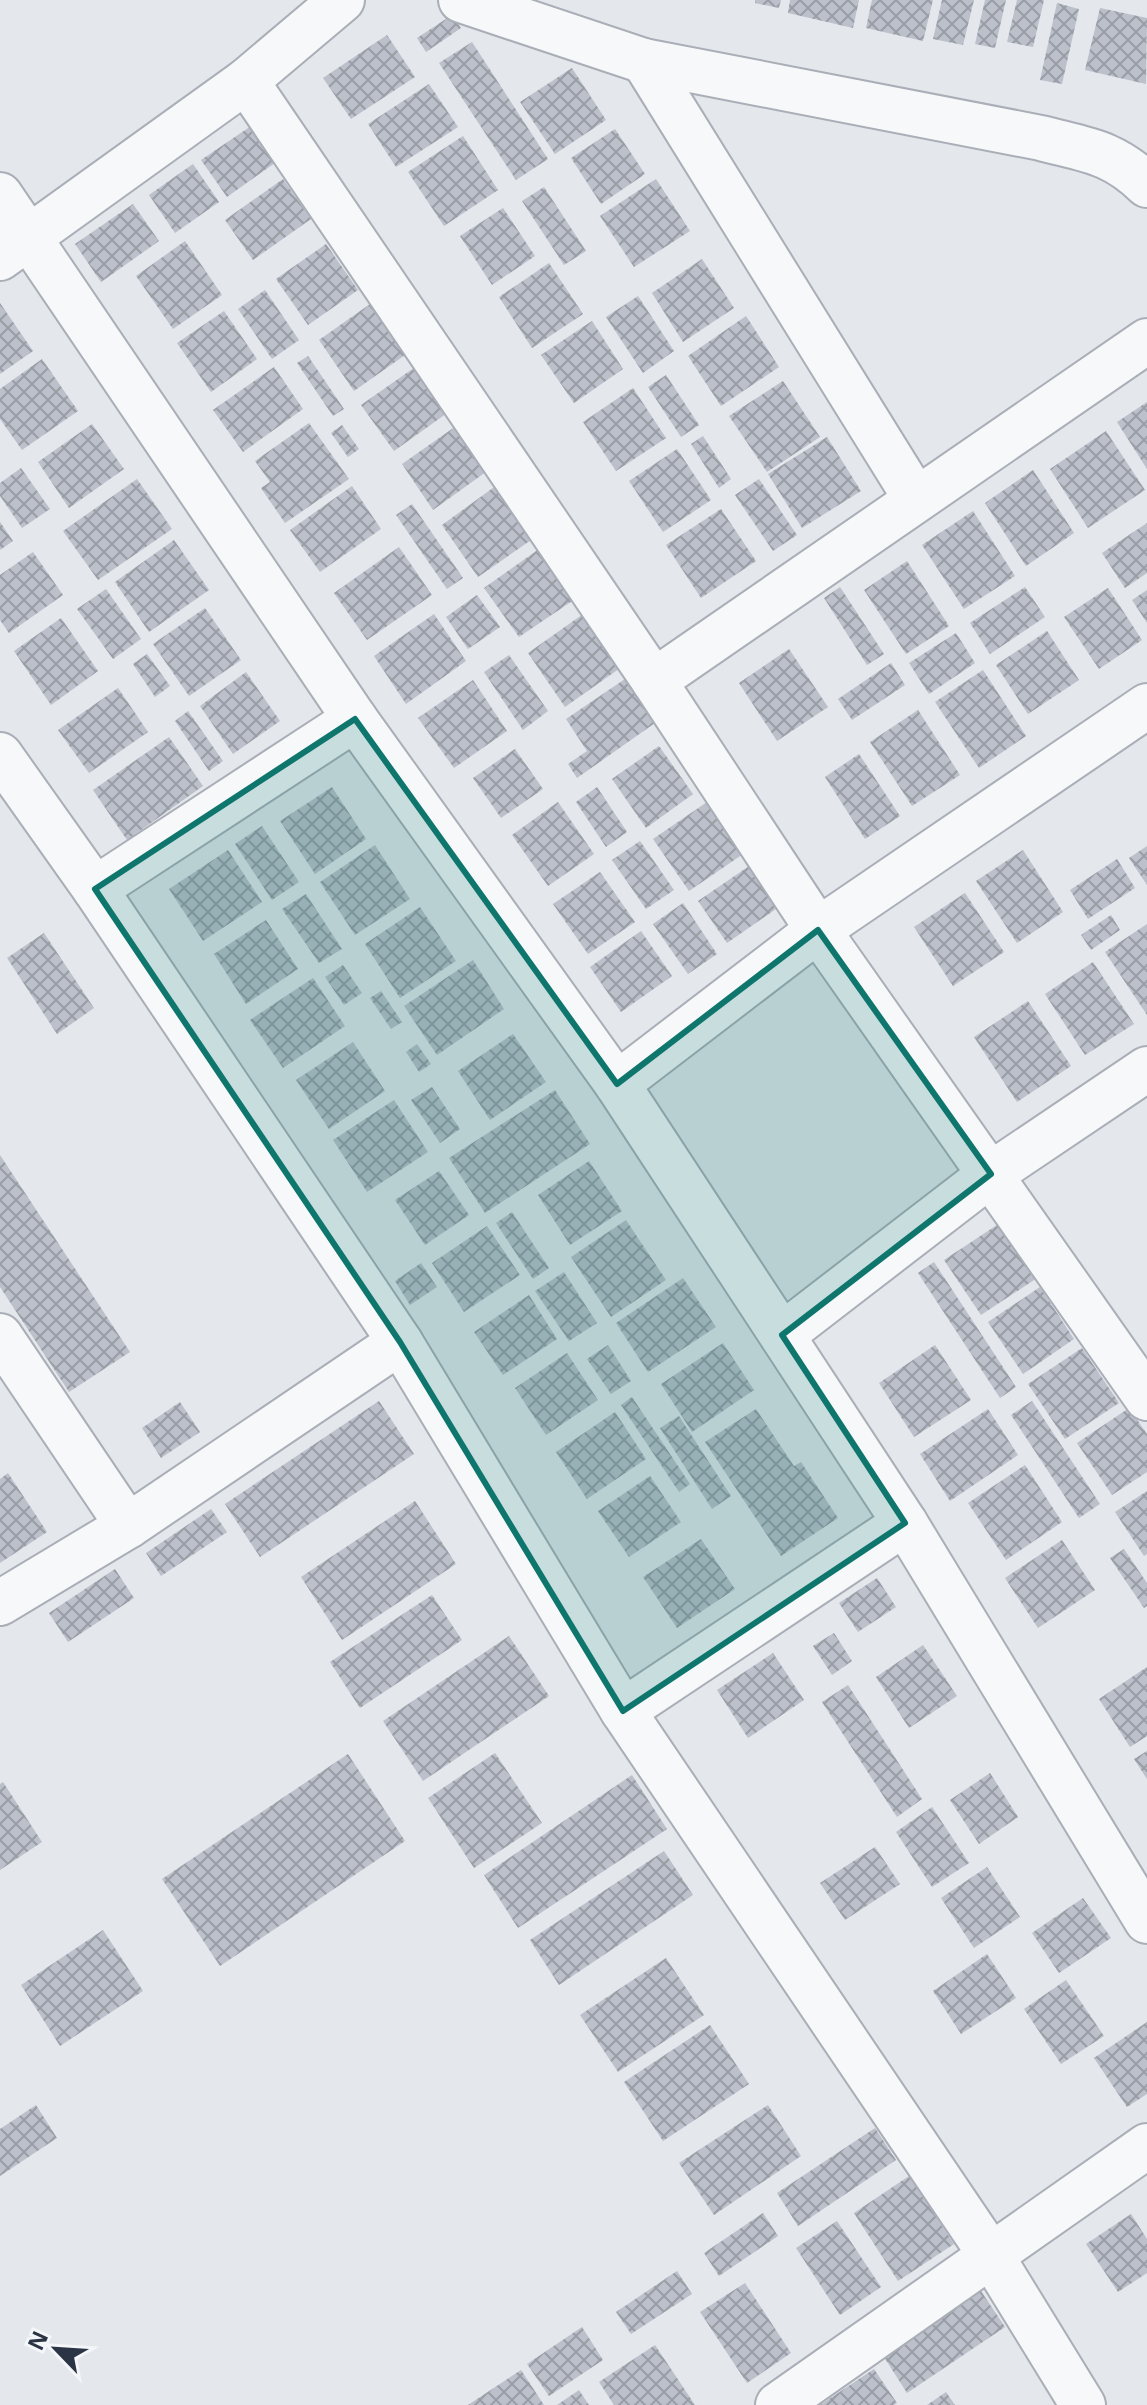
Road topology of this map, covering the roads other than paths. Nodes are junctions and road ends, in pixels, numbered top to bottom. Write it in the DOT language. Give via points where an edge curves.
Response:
graph roads {
  1 [pos="342,0"];
  2 [pos="461,0"];
  3 [pos="644,61"];
  4 [pos="246,81"];
  5 [pos="1147,185"];
  6 [pos="0,195"];
  7 [pos="14,248"];
  8 [pos="1147,341"];
  9 [pos="916,499"];
  10 [pos="654,681"];
  11 [pos="1147,706"];
  12 [pos="355,719"];
  13 [pos="0,755"];
  14 [pos="95,889"];
  15 [pos="818,930"];
  16 [pos="1147,1069"];
  17 [pos="617,1084"];
  18 [pos="991,1174"];
  19 [pos="782,1335"];
  20 [pos="0,1336"];
  21 [pos="400,1342"];
  22 [pos="1147,1398"];
  23 [pos="905,1523"];
  24 [pos="128,1526"];
  25 [pos="0,1603"];
  26 [pos="623,1711"];
  27 [pos="1147,1921"];
  28 [pos="1147,2146"];
  29 [pos="992,2257"];
  30 [pos="778,2405"];
  31 [pos="1083,2405"];
  1 -- 4 [label="street"];
  2 -- 3 [label="street"];
  3 -- 5 [label="street" via="1041,138 1104,154"];
  3 -- 9 [label="street"];
  4 -- 7 [label="street"];
  4 -- 10 [label="street"];
  6 -- 7 [label="street"];
  7 -- 12 [label="street"];
  8 -- 9 [label="street"];
  9 -- 10 [label="street"];
  10 -- 15 [label="street"];
  11 -- 15 [label="street"];
  12 -- 14 [label="street"];
  12 -- 17 [label="street"];
  13 -- 14 [label="street"];
  14 -- 21 [label="street"];
  15 -- 17 [label="street"];
  15 -- 18 [label="street"];
  16 -- 18 [label="street"];
  17 -- 19 [label="street"];
  18 -- 19 [label="street"];
  18 -- 22 [label="street"];
  19 -- 23 [label="street"];
  20 -- 24 [label="street"];
  21 -- 24 [label="street"];
  21 -- 26 [label="street"];
  23 -- 26 [label="street"];
  23 -- 27 [label="street"];
  24 -- 25 [label="street"];
  26 -- 29 [label="street"];
  28 -- 29 [label="street"];
  29 -- 30 [label="street"];
  29 -- 31 [label="street"];
}
